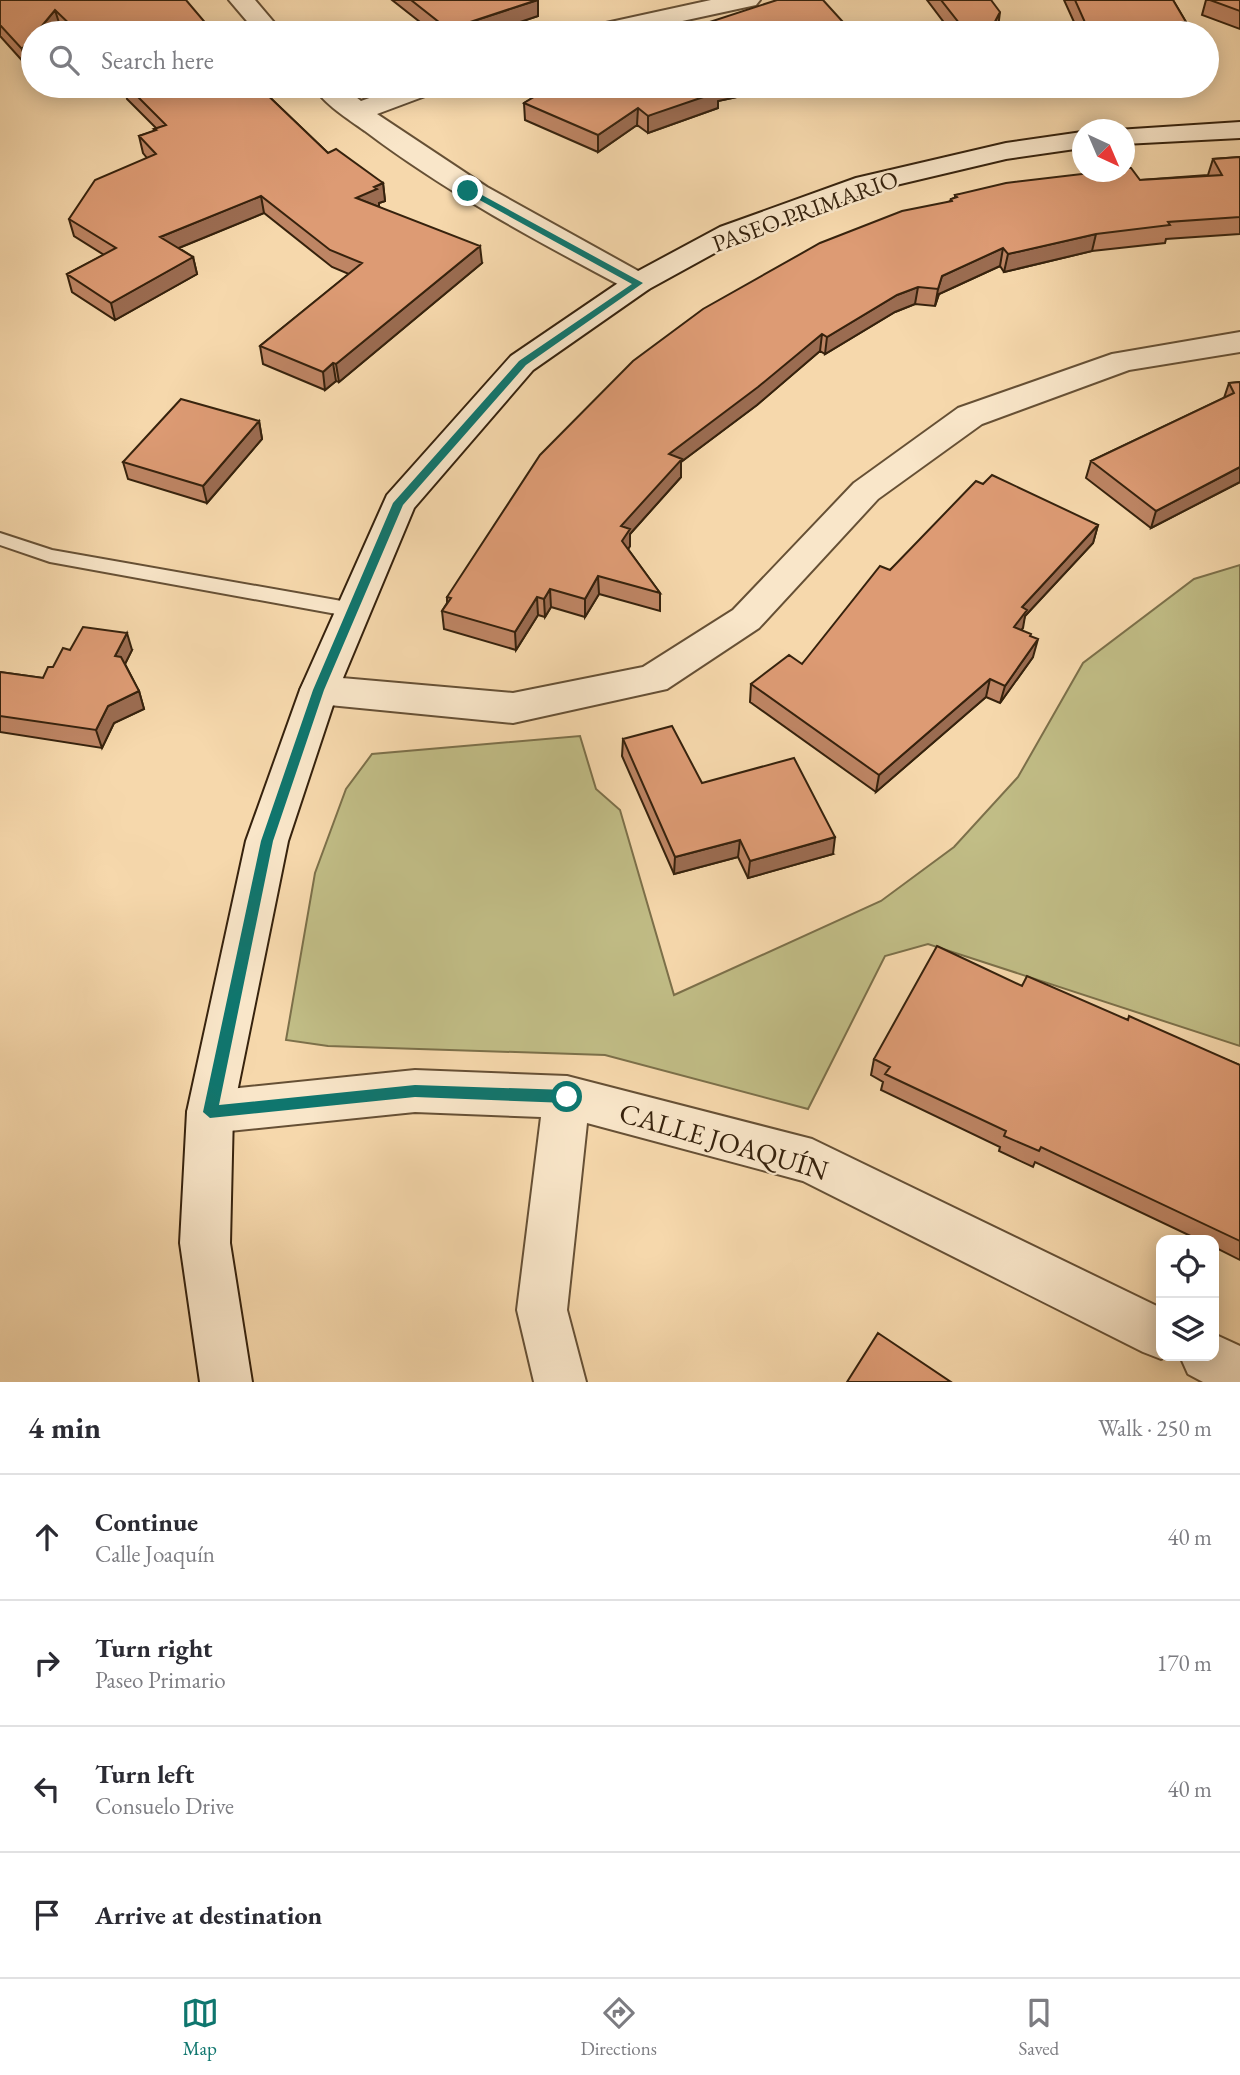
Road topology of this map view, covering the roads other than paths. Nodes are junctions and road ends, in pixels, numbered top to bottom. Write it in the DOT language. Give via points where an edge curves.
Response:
graph roads {
  1 [pos="242,0"];
  2 [pos="747,0"];
  3 [pos="260,21"];
  4 [pos="648,21"];
  5 [pos="340,98"];
  6 [pos="394,98"];
  7 [pos="356,112"];
  8 [pos="1240,130"];
  9 [pos="1135,135"];
  10 [pos="1072,142"];
  11 [pos="638,283"];
  12 [pos="1240,342"];
  13 [pos="0,539"];
  14 [pos="353,610"];
  15 [pos="319,690"];
  16 [pos="567,1097"];
  17 [pos="210,1112"];
  18 [pos="1156,1332"];
  19 [pos="1216,1361"];
  20 [pos="1240,1373"];
  21 [pos="226,1382"];
  22 [pos="560,1382"];
  1 -- 3 [label="street"];
  2 -- 4 [label="street"];
  5 -- 7 [label="street"];
  6 -- 7 [label="street"];
  7 -- 11 [label="street" via="468,191"];
  8 -- 9 [label="street"];
  10 -- 11 [label="street, PASEO PRIMARIO" via="1006,151 866,184 730,233"];
  11 -- 14 [label="street, PASEO PRIMARIO" via="522,363 398,503"];
  12 -- 15 [label="street" via="1123,361 970,416 866,491 746,619 653,679 513,708"];
  13 -- 14 [label="lane" via="50,556"];
  14 -- 15 [label="street, PASEO PRIMARIO"];
  15 -- 17 [label="street, PASEO PRIMARIO" via="267,841"];
  16 -- 17 [label="street, CALLE JOAQUÍN" via="415,1091"];
  16 -- 18 [label="street, CALLE JOAQUÍN" via="811,1161"];
  16 -- 22 [label="street" via="542,1310"];
  17 -- 21 [label="street, PASEO PRIMARIO" via="205,1243"];
  19 -- 20 [label="street"];
}
